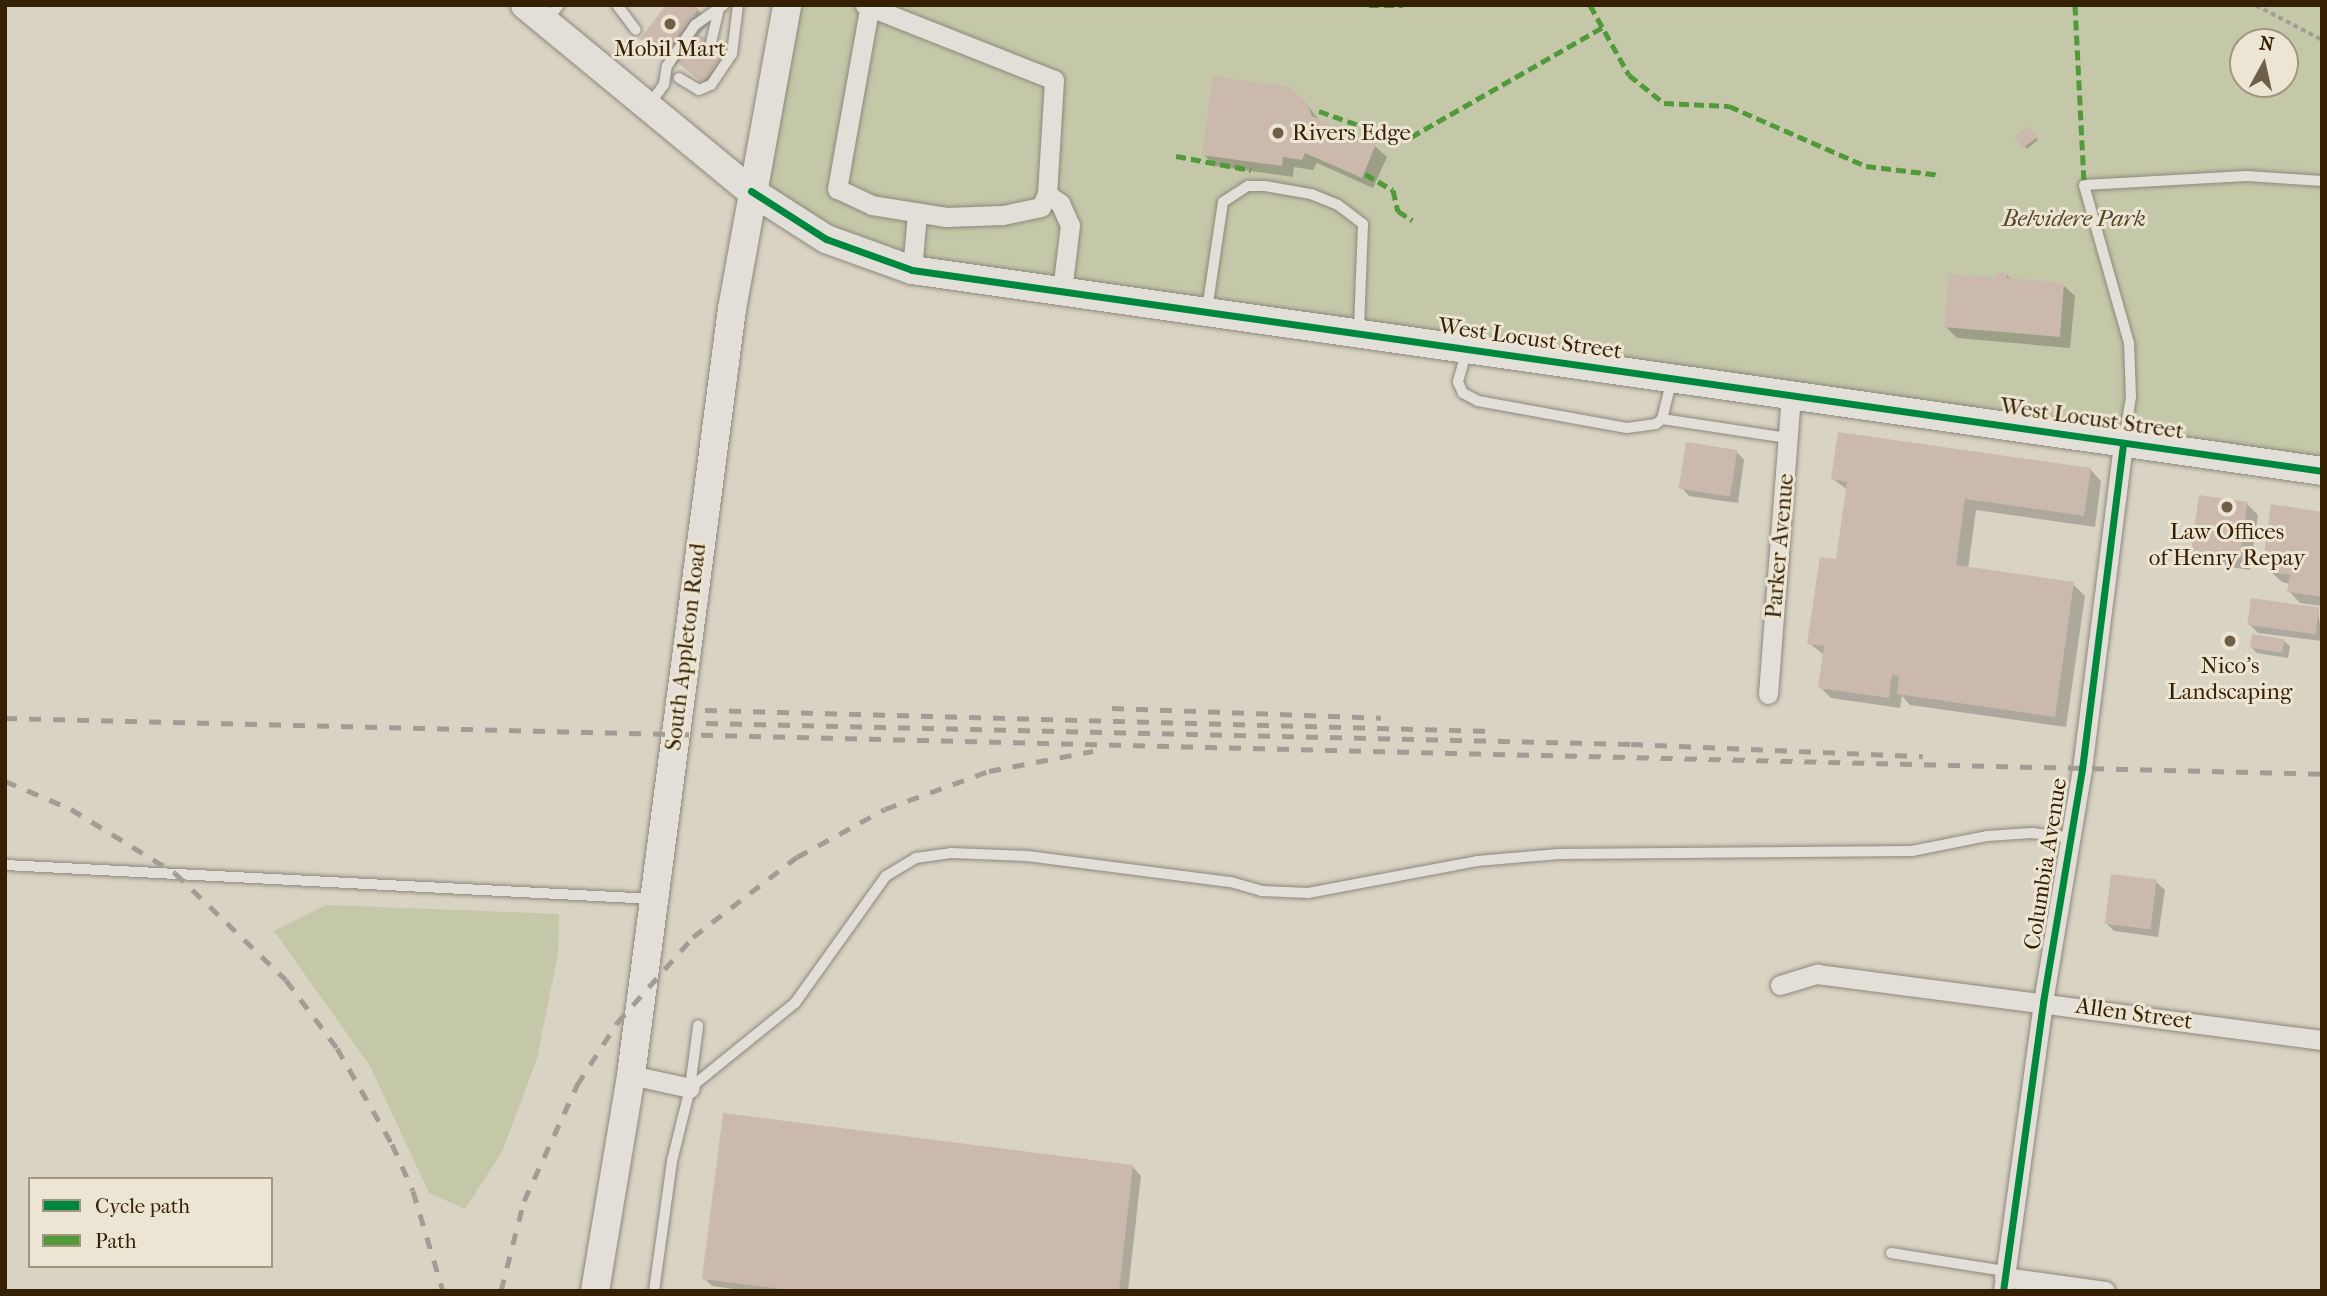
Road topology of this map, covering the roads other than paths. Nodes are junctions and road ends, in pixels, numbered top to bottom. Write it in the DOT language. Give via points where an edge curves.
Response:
graph roads {
  1 [pos="617,5"];
  2 [pos="737,5"];
  3 [pos="721,7"];
  4 [pos="781,7"];
  5 [pos="867,7"];
  6 [pos="543,11"];
  7 [pos="636,30"];
  8 [pos="710,43"];
  9 [pos="690,72"];
  10 [pos="679,78"];
  11 [pos="656,95"];
  12 [pos="2322,181"];
  13 [pos="751,191"];
  14 [pos="1047,194"];
  15 [pos="917,214"];
  16 [pos="912,270"];
  17 [pos="1062,290"];
  18 [pos="1207,312"];
  19 [pos="1359,334"];
  20 [pos="1467,350"];
  21 [pos="1672,380"];
  22 [pos="1791,397"];
  23 [pos="1662,419"];
  24 [pos="1788,438"];
  25 [pos="2123,444"];
  26 [pos="2322,471"];
  27 [pos="1768,694"];
  28 [pos="2070,838"];
  29 [pos="5,865"];
  30 [pos="653,899"];
  31 [pos="1780,985"];
  32 [pos="2043,1002"];
  33 [pos="698,1026"];
  34 [pos="2322,1040"];
  35 [pos="631,1075"];
  36 [pos="690,1088"];
  37 [pos="1891,1253"];
  38 [pos="2004,1280"];
  39 [pos="596,1291"];
  40 [pos="654,1291"];
  41 [pos="2105,1291"];
  1 -- 7 [label="lane"];
  2 -- 10 [label="lane" via="732,54 711,85 699,90"];
  3 -- 8 [label="lane"];
  3 -- 11 [label="lane" via="695,25 667,66"];
  4 -- 13 [label="street, South Appleton Road"];
  5 -- 14 [label="street" via="895,14 1055,80"];
  5 -- 15 [label="street" via="837,189 852,200"];
  6 -- 11 [label="street, West Locust Street"];
  9 -- 10 [label="lane"];
  10 -- 11 [label="lane"];
  11 -- 13 [label="street, West Locust Street"];
  12 -- 25 [label="lane" via="2247,176 2084,185 2129,343 2131,397"];
  13 -- 16 [label="street, West Locust Street" via="826,239"];
  13 -- 30 [label="street, South Appleton Road"];
  14 -- 15 [label="street" via="1041,207 1023,213 946,218"];
  14 -- 17 [label="street" via="1060,203 1070,225"];
  15 -- 16 [label="street"];
  16 -- 17 [label="street, West Locust Street"];
  17 -- 18 [label="street, West Locust Street"];
  18 -- 19 [label="street, West Locust Street"];
  18 -- 19 [label="lane" via="1228,196 1248,186 1265,186 1311,194 1363,224"];
  19 -- 20 [label="street, West Locust Street"];
  20 -- 21 [label="street, West Locust Street"];
  20 -- 23 [label="lane" via="1458,382 1462,393 1478,401 1627,428"];
  21 -- 22 [label="street, West Locust Street"];
  21 -- 23 [label="lane"];
  22 -- 24 [label="street, Parker Avenue"];
  22 -- 25 [label="street, West Locust Street"];
  23 -- 24 [label="lane"];
  24 -- 27 [label="street, Parker Avenue"];
  25 -- 26 [label="street, West Locust Street"];
  25 -- 28 [label="street, Columbia Avenue"];
  28 -- 32 [label="street, Columbia Avenue"];
  28 -- 36 [label="lane" via="2032,832 1912,851 1559,854 1478,861 1308,893 1262,891 1231,881 1027,856 951,853 916,858 886,876 795,1003"];
  29 -- 30 [label="lane"];
  30 -- 35 [label="street, South Appleton Road"];
  31 -- 32 [label="street, Allen Street" via="1817,974"];
  32 -- 34 [label="street, Allen Street"];
  32 -- 38 [label="street, Columbia Avenue"];
  33 -- 36 [label="lane"];
  35 -- 36 [label="street"];
  35 -- 39 [label="street, South Appleton Road"];
  36 -- 40 [label="lane" via="671,1161"];
  37 -- 38 [label="lane"];
  38 -- 41 [label="street"];
}
